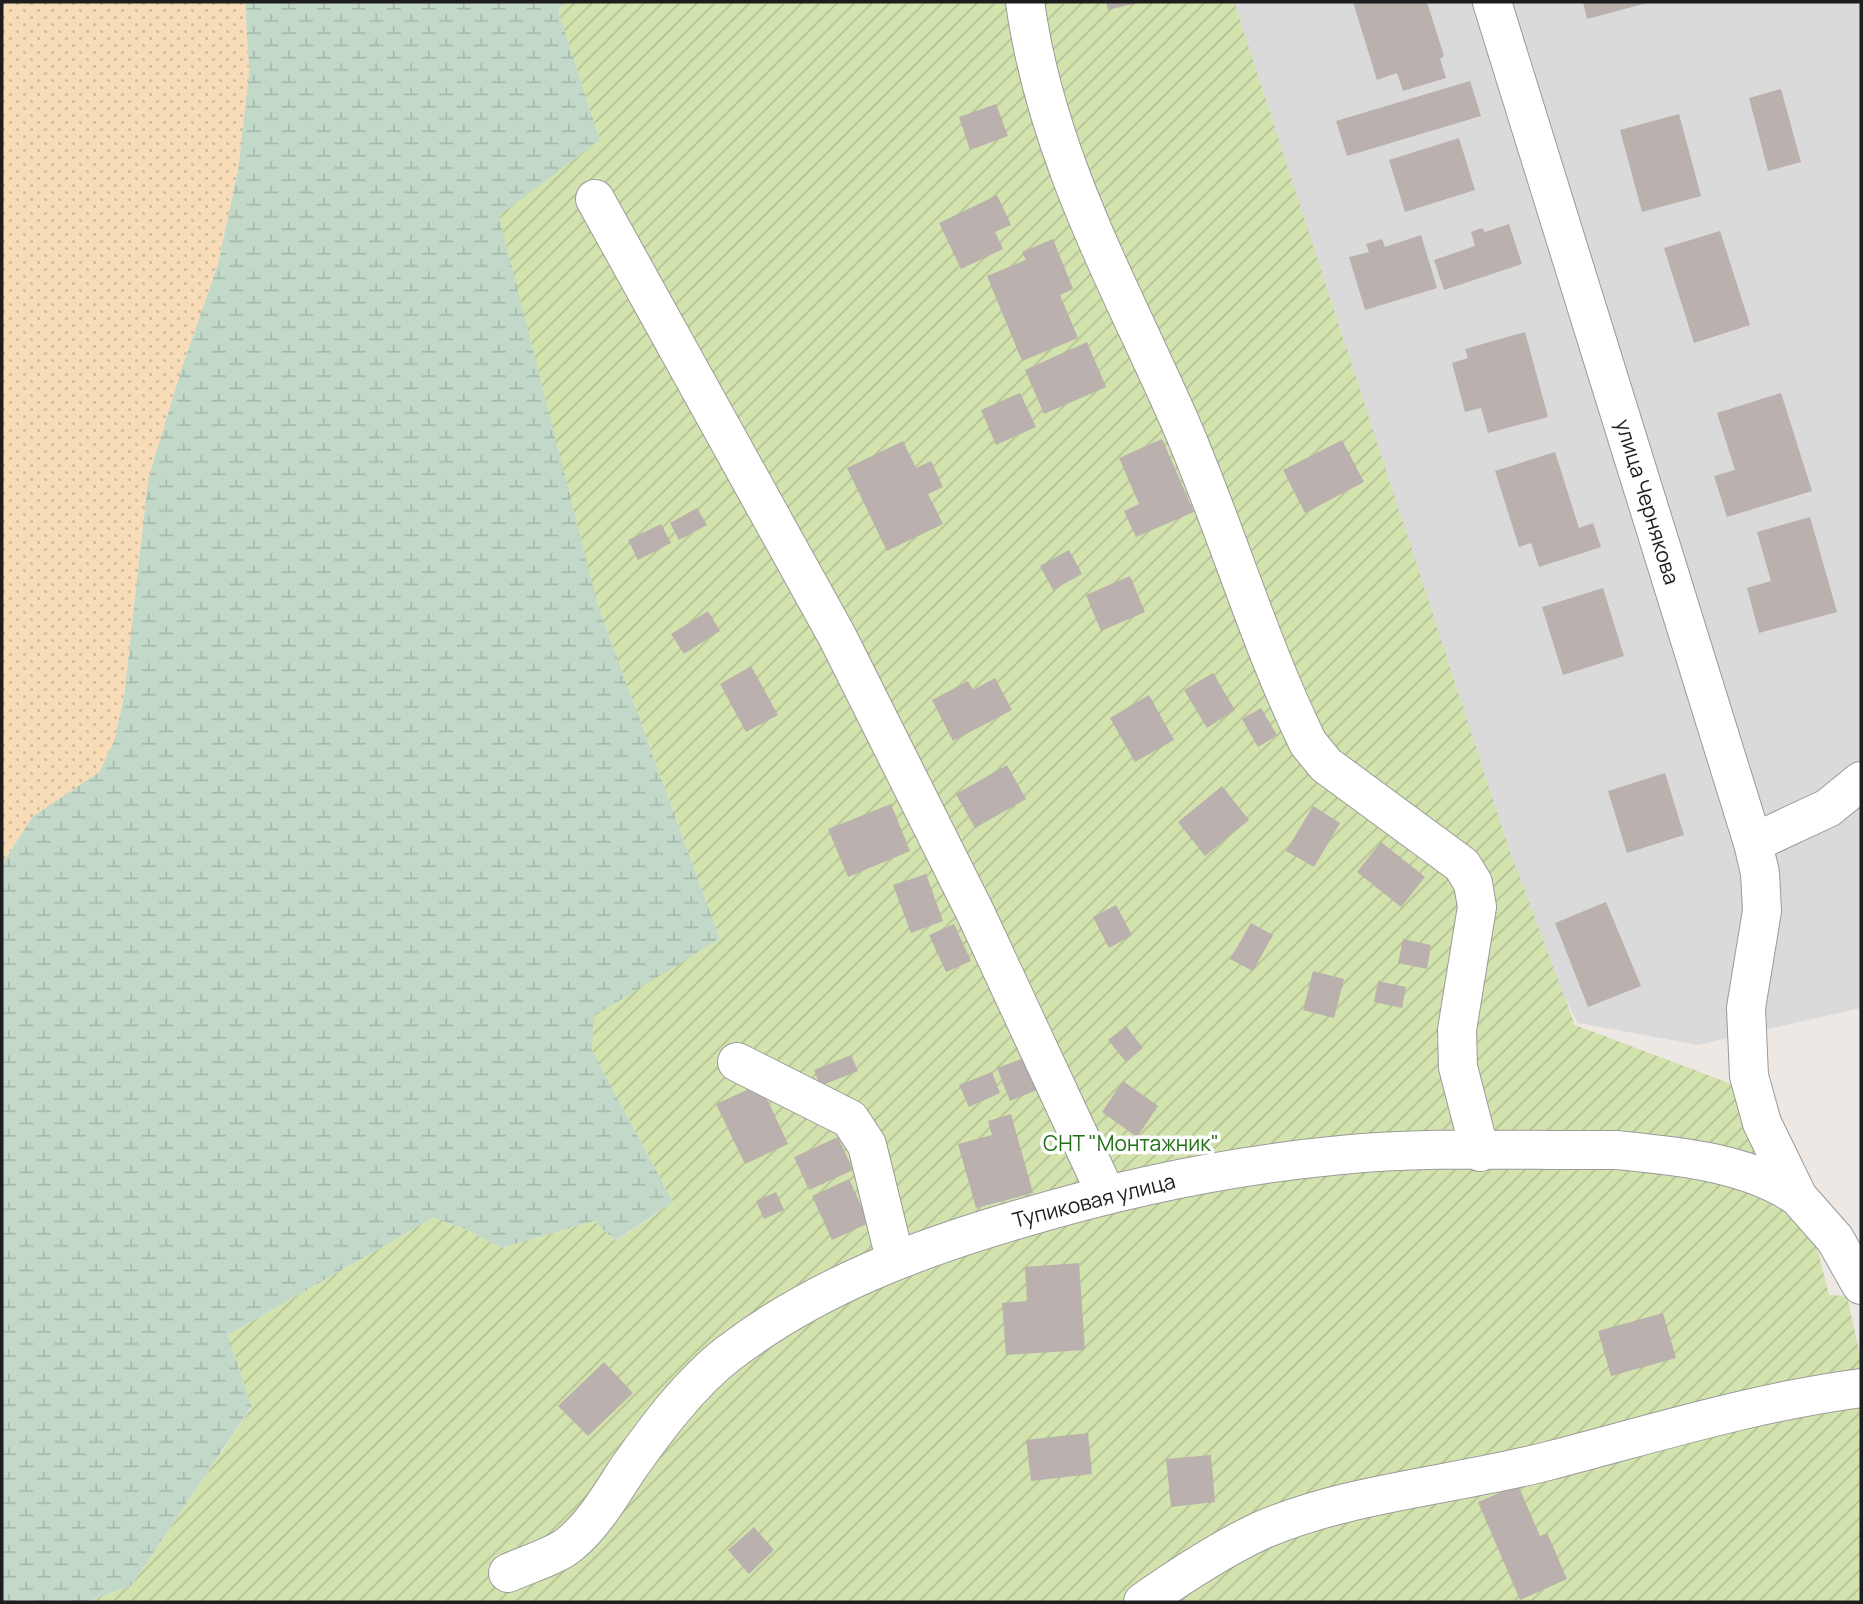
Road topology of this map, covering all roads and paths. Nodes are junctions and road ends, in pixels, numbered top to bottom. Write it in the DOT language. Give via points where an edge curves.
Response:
graph roads {
  1 [pos="1025,2"];
  2 [pos="1492,2"];
  3 [pos="595,200"];
  4 [pos="1861,781"];
  5 [pos="1753,843"];
  6 [pos="737,1062"];
  7 [pos="1479,1152"];
  8 [pos="1106,1194"];
  9 [pos="1798,1196"];
  10 [pos="895,1259"];
  11 [pos="1861,1285"];
  12 [pos="1861,1388"];
  13 [pos="508,1573"];
  14 [pos="1143,1602"];
  1 -- 7 [label="street" via="1052,125 1077,199 1177,415 1308,743 1326,765 1462,865 1473,883 1477,907 1457,1030 1458,1067"];
  2 -- 5 [label="street, улица Чернякова"];
  3 -- 8 [label="street" via="837,636 976,914"];
  4 -- 5 [label="street" via="1828,808"];
  5 -- 9 [label="street, улица Чернякова" via="1762,911 1746,1008 1749,1076 1762,1123"];
  6 -- 10 [label="street" via="850,1119 867,1145"];
  7 -- 8 [label="street, Тупиковая улица" via="1343,1154"];
  7 -- 9 [label="street, Тупиковая улица" via="1616,1150 1655,1154 1774,1180"];
  8 -- 10 [label="street, Тупиковая улица"];
  9 -- 11 [label="street" via="1835,1239"];
  10 -- 13 [label="street, Тупиковая улица" via="860,1274 728,1353 687,1394 589,1527 567,1547"];
  12 -- 14 [label="street" via="1739,1409 1545,1462 1329,1508 1261,1531"];
}
